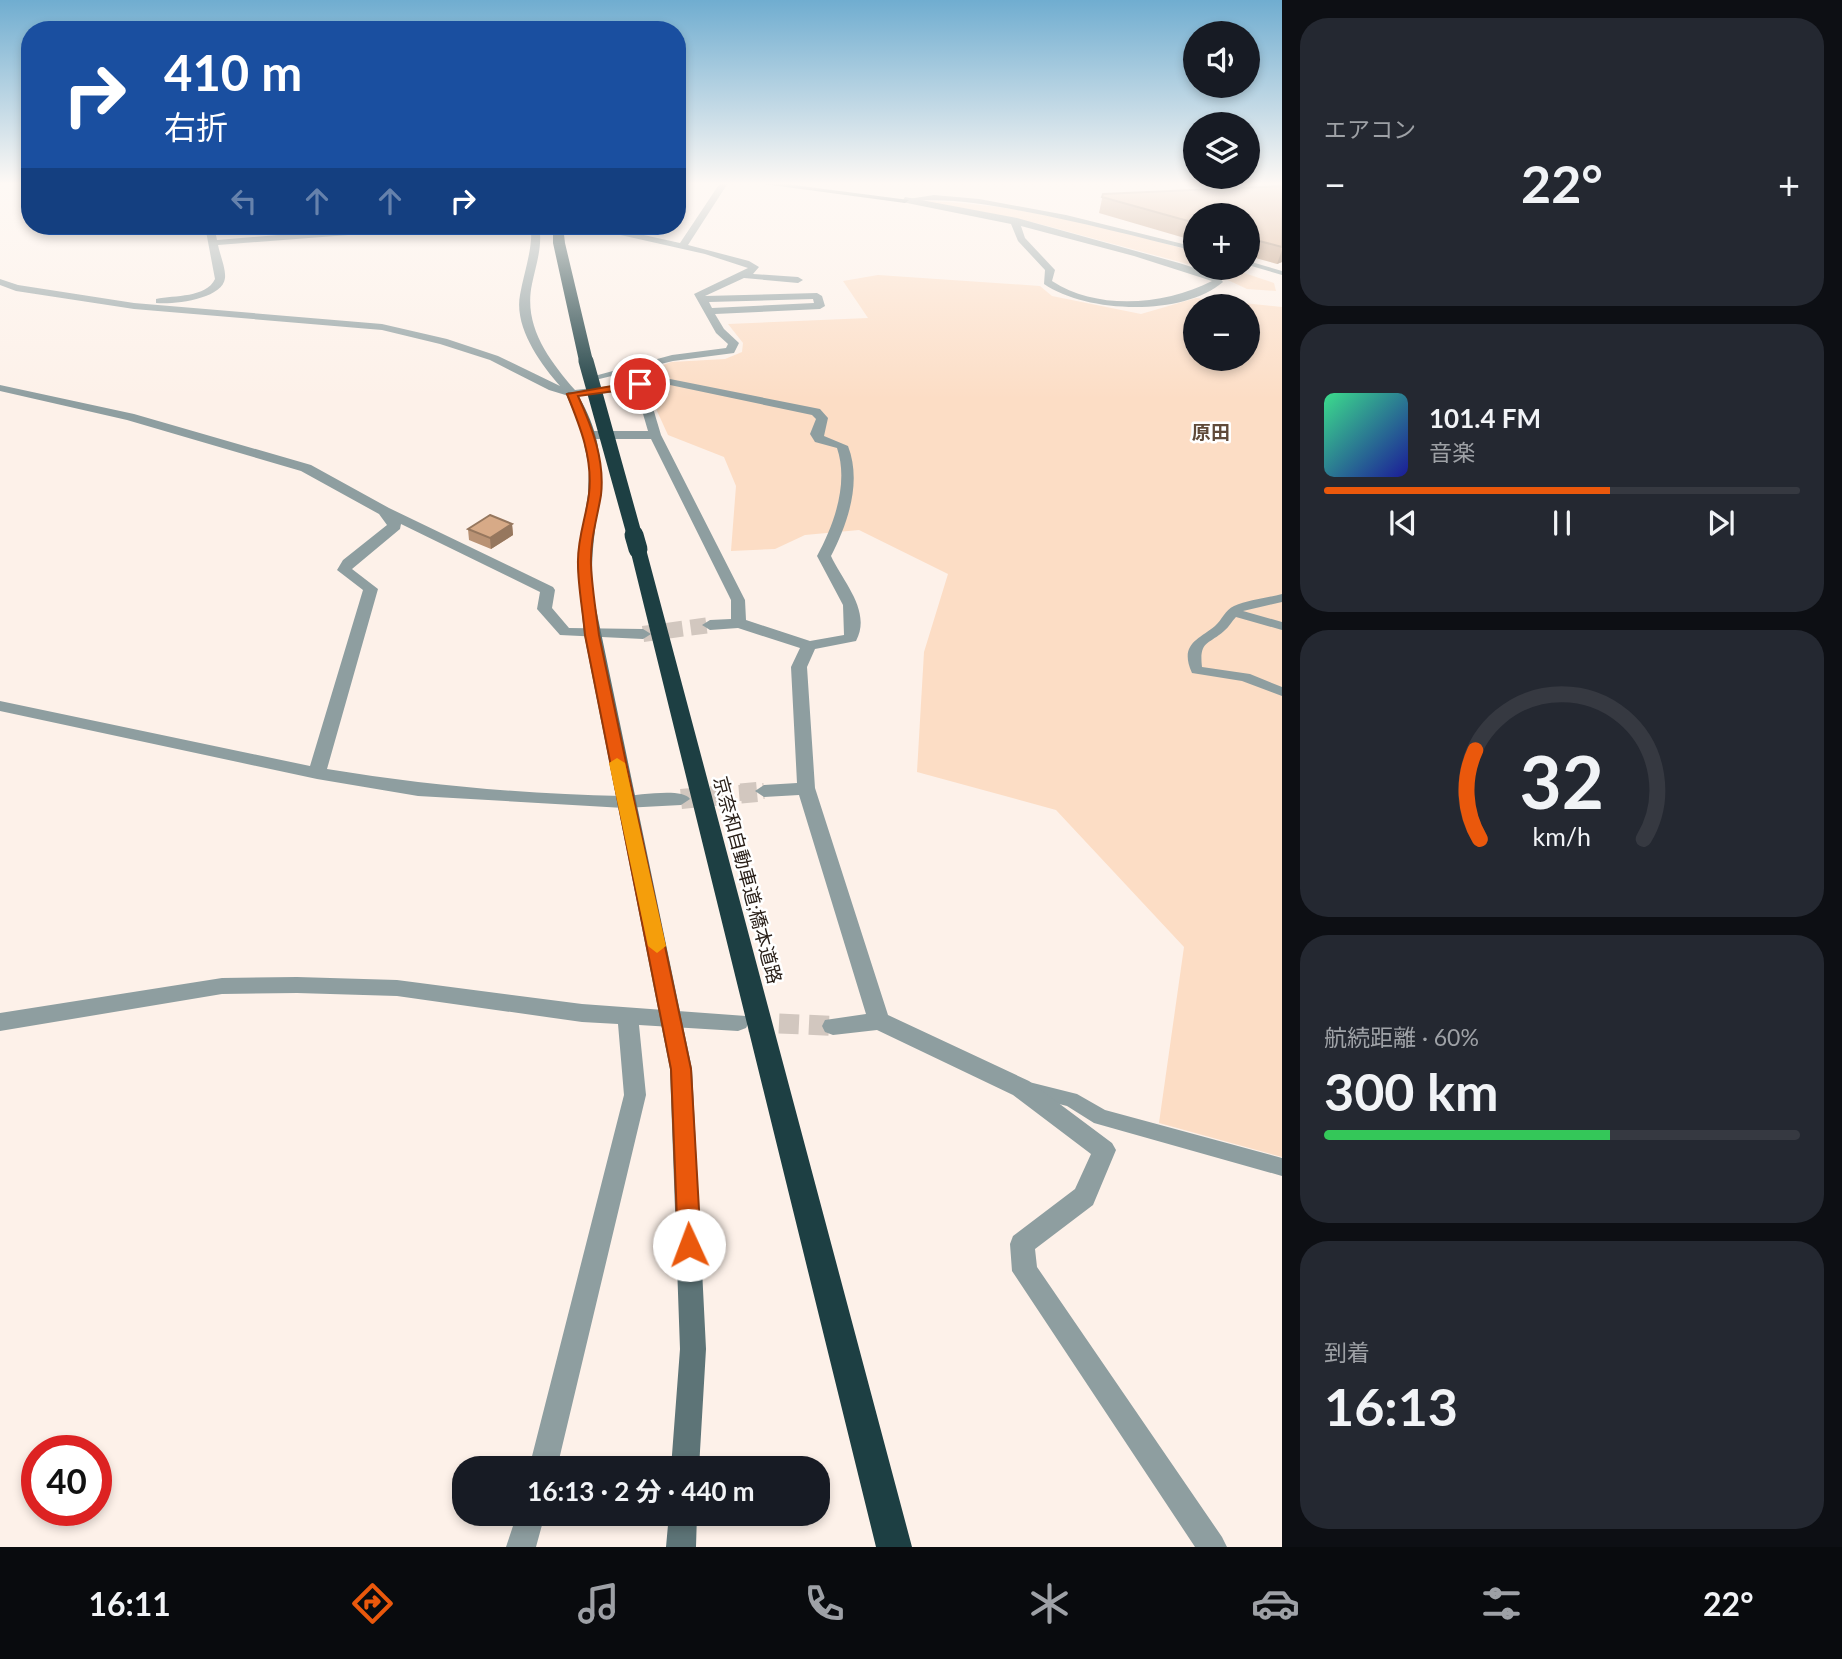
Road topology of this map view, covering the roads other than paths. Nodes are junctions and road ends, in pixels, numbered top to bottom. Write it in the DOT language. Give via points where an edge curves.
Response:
graph roads {
  1 [pos="216,255"];
  2 [pos="533,255"];
  3 [pos="562,255"];
  4 [pos="714,255"];
  5 [pos="1036,255"];
  6 [pos="1147,255"];
  7 [pos="1260,267"];
  8 [pos="1282,273"];
  9 [pos="747,275"];
  10 [pos="798,280"];
  11 [pos="0,282"];
  12 [pos="701,299"];
  13 [pos="134,306"];
  14 [pos="709,311"];
  15 [pos="640,384"];
  16 [pos="0,388"];
  17 [pos="569,389"];
  18 [pos="589,435"];
  19 [pos="655,435"];
  20 [pos="384,511"];
  21 [pos="1282,598"];
  22 [pos="1233,612"];
  23 [pos="739,623"];
  24 [pos="710,625"];
  25 [pos="1282,626"];
  26 [pos="643,634"];
  27 [pos="592,635"];
  28 [pos="809,646"];
  29 [pos="1282,692"];
  30 [pos="0,706"];
  31 [pos="317,773"];
  32 [pos="806,788"];
  33 [pos="764,791"];
  34 [pos="681,799"];
  35 [pos="624,802"];
  36 [pos="628,1017"];
  37 [pos="673,1017"];
  38 [pos="879,1021"];
  39 [pos="0,1022"];
  40 [pos="738,1022"];
  41 [pos="833,1026"];
  42 [pos="1021,1088"];
  43 [pos="1282,1167"];
  44 [pos="546,1456"];
  45 [pos="686,1456"];
  46 [pos="527,1526"];
  47 [pos="682,1526"];
  48 [pos="521,1547"];
  49 [pos="681,1547"];
  50 [pos="894,1547"];
  51 [pos="1212,1547"];
  1 -- 13 [label="street" via="220,279 216,288 202,295"];
  2 -- 17 [label="street" via="524,299 527,324 547,364"];
  3 -- 50 [label="highway, 京奈和自動車道;橋本道路, bridge"];
  4 -- 9 [label="street" via="750,263 754,267"];
  5 -- 6 [label="street" via="1050,270 1047,282 1055,289 1115,304 1145,304 1207,289 1218,282"];
  7 -- 8 [label="lane"];
  9 -- 10 [label="street"];
  9 -- 12 [label="street" via="720,282 699,294"];
  11 -- 13 [label="street"];
  12 -- 14 [label="street"];
  12 -- 14 [label="street" via="817,296 820,306"];
  13 -- 17 [label="street" via="382,327 443,341 494,358 553,388"];
  14 -- 17 [label="street" via="734,344 730,351 671,358"];
  15 -- 17 [label="street"];
  15 -- 19 [label="street"];
  15 -- 28 [label="street" via="670,382 817,412 822,418 816,434 819,439 842,446 847,455 842,517 824,556 854,610 855,623 851,638"];
  16 -- 20 [label="street" via="130,417 306,468"];
  17 -- 18 [label="street"];
  18 -- 19 [label="street"];
  18 -- 27 [label="street" via="595,493 584,565"];
  19 -- 23 [label="street" via="738,600"];
  20 -- 27 [label="street" via="548,590 544,609 565,632"];
  20 -- 31 [label="street" via="395,526 344,570 371,589"];
  21 -- 22 [label="lane"];
  22 -- 25 [label="lane"];
  22 -- 29 [label="lane" via="1200,641 1194,654 1196,670 1245,677"];
  23 -- 24 [label="street"];
  23 -- 28 [label="street"];
  26 -- 27 [label="street"];
  27 -- 35 [label="street"];
  28 -- 32 [label="street" via="799,667"];
  30 -- 31 [label="street"];
  31 -- 35 [label="street" via="418,790"];
  32 -- 33 [label="street"];
  32 -- 38 [label="street"];
  34 -- 35 [label="street"];
  35 -- 37 [label="street"];
  36 -- 37 [label="street"];
  36 -- 39 [label="street" via="397,988 235,986"];
  36 -- 44 [label="street" via="635,1095"];
  37 -- 40 [label="street"];
  37 -- 45 [label="street" via="687,1140 693,1349"];
  38 -- 41 [label="street"];
  38 -- 42 [label="street"];
  42 -- 43 [label="lane" via="1071,1099 1100,1118"];
  42 -- 51 [label="street" via="1104,1150 1084,1197 1022,1244 1026,1271"];
  46 -- 48 [label="street"];
  47 -- 49 [label="street"];
}
